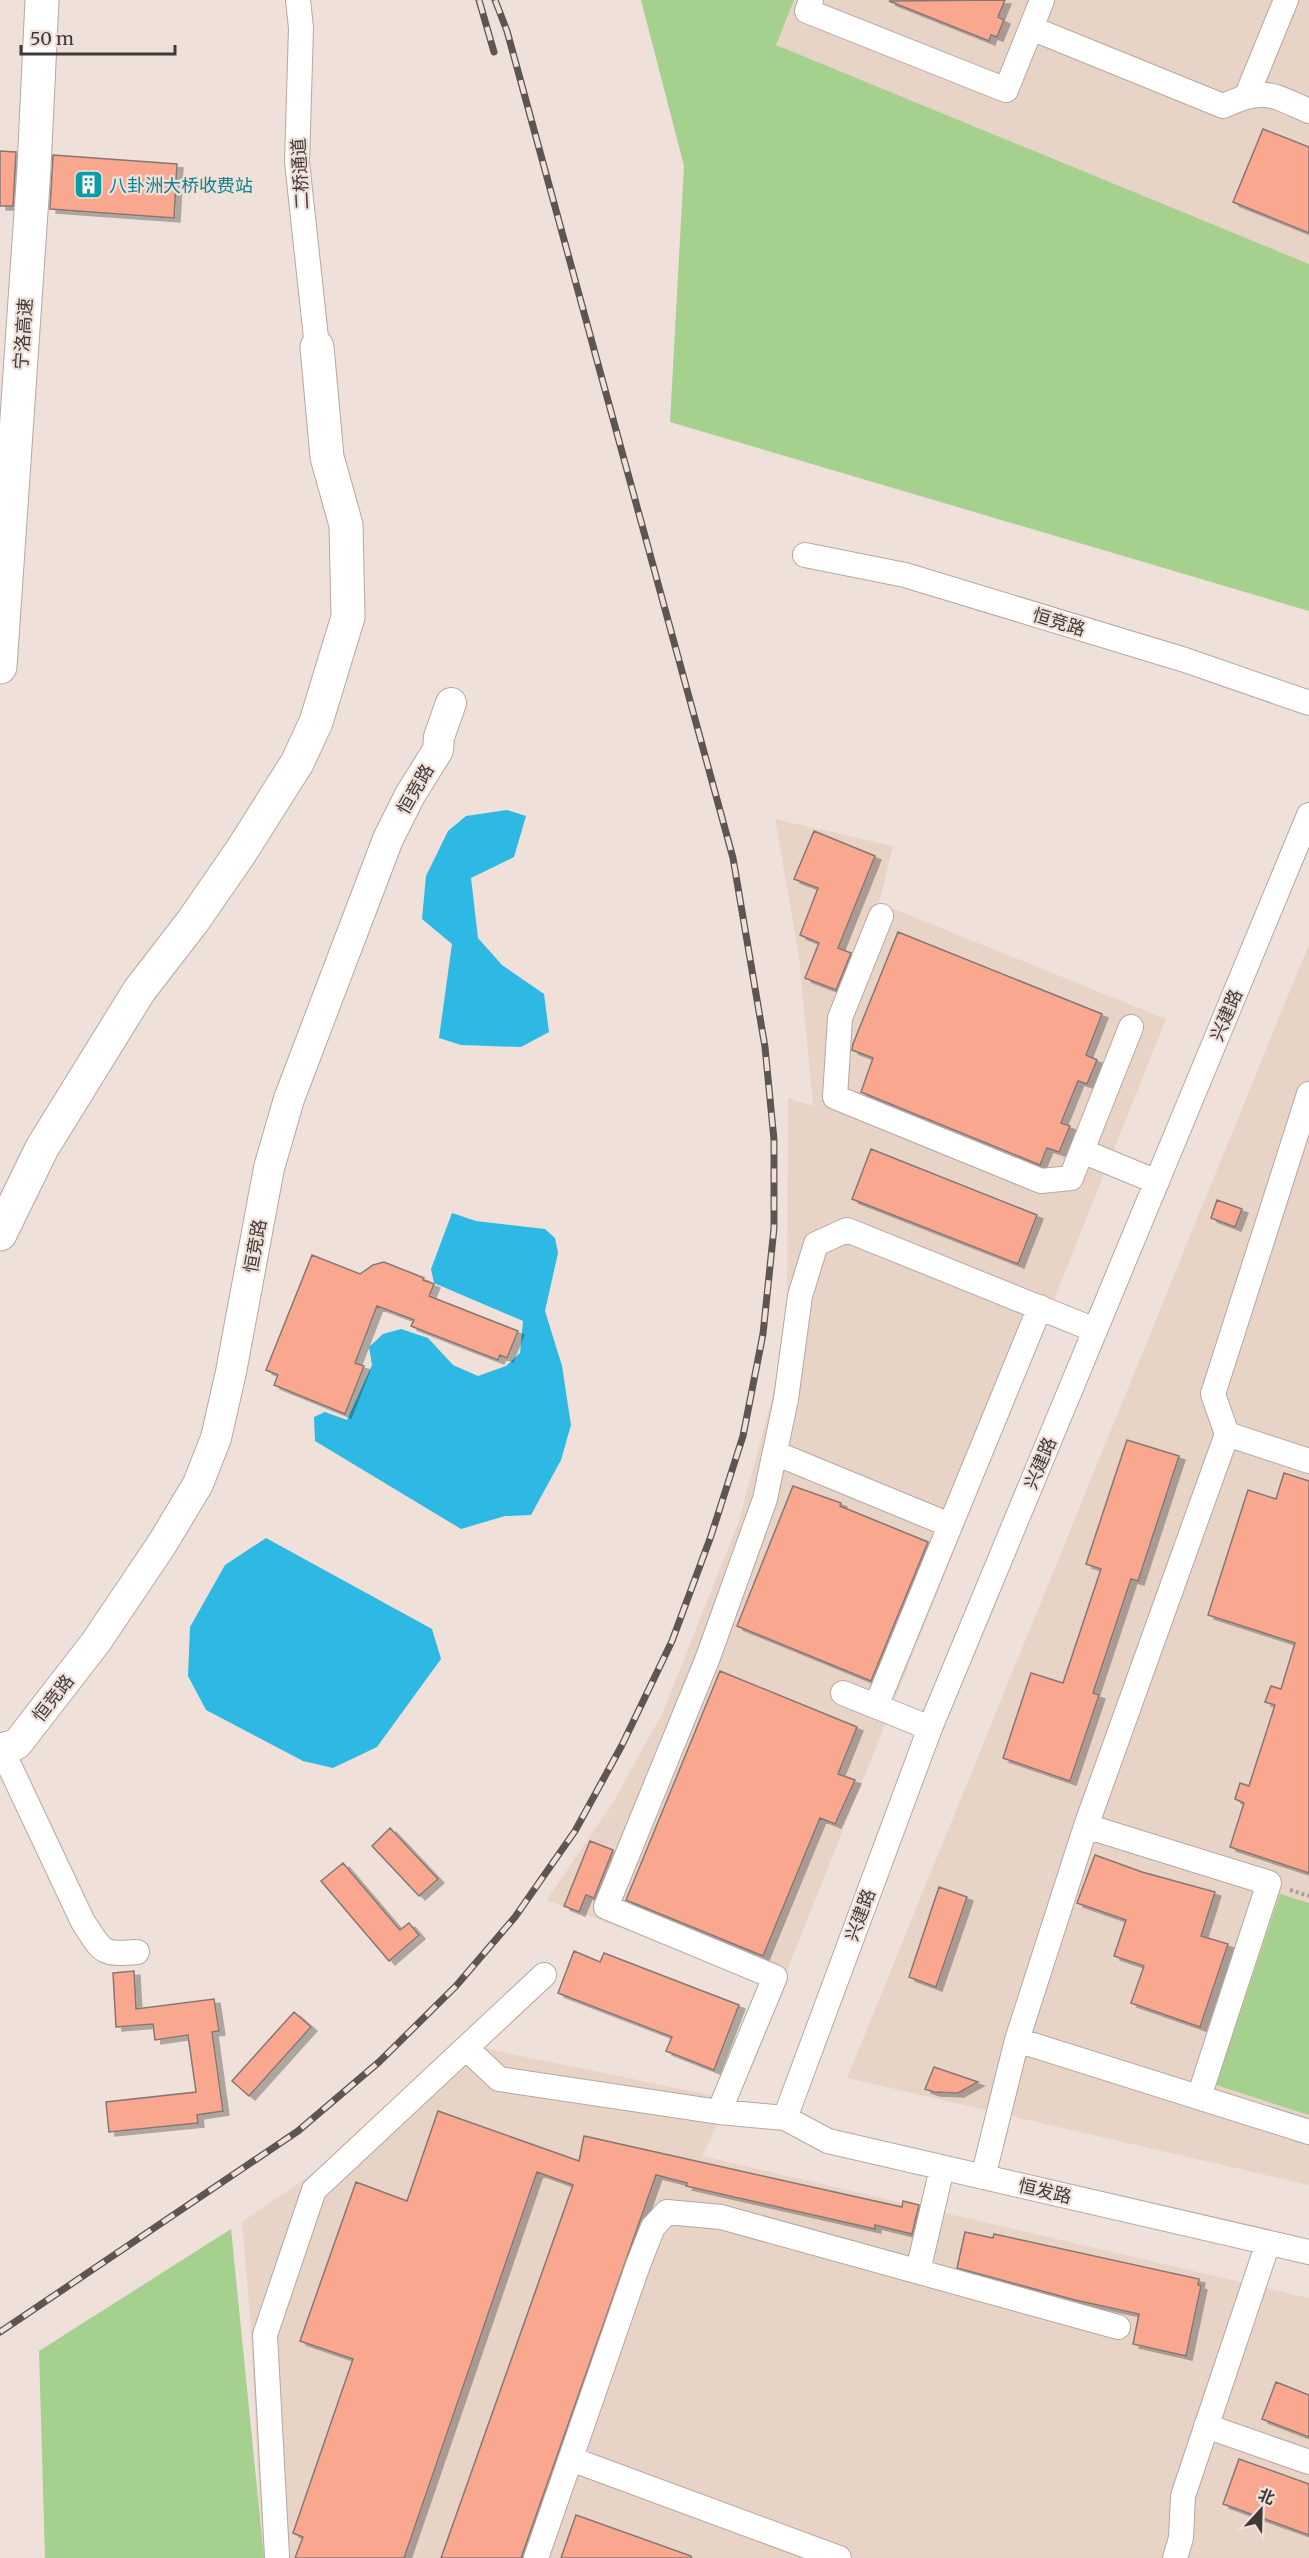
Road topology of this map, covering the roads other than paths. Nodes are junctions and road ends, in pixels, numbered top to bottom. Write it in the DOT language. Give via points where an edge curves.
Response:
graph roads {
  1 [pos="42,0"];
  2 [pos="298,0"];
  3 [pos="811,0"];
  4 [pos="1042,0"];
  5 [pos="1286,0"];
  6 [pos="1031,28"];
  7 [pos="1247,95"];
  8 [pos="1309,111"];
  9 [pos="317,347"];
  10 [pos="806,555"];
  11 [pos="0,667"];
  12 [pos="451,703"];
  13 [pos="1309,703"];
  14 [pos="1309,815"];
  15 [pos="880,916"];
  16 [pos="1131,1028"];
  17 [pos="1309,1094"];
  18 [pos="1082,1151"];
  19 [pos="1157,1182"];
  20 [pos="0,1234"];
  21 [pos="1040,1307"];
  22 [pos="1095,1330"];
  23 [pos="1227,1434"];
  24 [pos="775,1453"];
  25 [pos="1309,1461"];
  26 [pos="950,1525"];
  27 [pos="843,1693"];
  28 [pos="876,1706"];
  29 [pos="930,1728"];
  30 [pos="1,1749"];
  31 [pos="1086,1826"];
  32 [pos="137,1952"];
  33 [pos="544,1975"];
  34 [pos="1017,2040"];
  35 [pos="465,2048"];
  36 [pos="1199,2097"];
  37 [pos="719,2112"];
  38 [pos="785,2118"];
  39 [pos="1309,2132"];
  40 [pos="942,2168"];
  41 [pos="983,2177"];
  42 [pos="1268,2243"];
  43 [pos="1309,2252"];
  44 [pos="918,2271"];
  45 [pos="1118,2327"];
  46 [pos="1206,2426"];
  47 [pos="571,2459"];
  48 [pos="1309,2462"];
  49 [pos="277,2556"];
  50 [pos="536,2558"];
  51 [pos="839,2558"];
  52 [pos="1175,2558"];
  1 -- 11 [label="highway, 宁洛高速"];
  2 -- 9 [label="street, 二桥通道" via="301,28 297,162"];
  3 -- 6 [label="street" via="807,11 1006,90"];
  4 -- 6 [label="street"];
  5 -- 7 [label="street"];
  6 -- 7 [label="street" via="1223,106"];
  7 -- 8 [label="street" via="1266,93"];
  9 -- 20 [label="highway" via="327,457 346,525 348,617 316,723 297,763 240,853 140,991 42,1148"];
  10 -- 13 [label="street, 恒竞路" via="905,575 1185,660"];
  12 -- 30 [label="main road, 恒竞路" via="438,750 388,838 289,1099 269,1168 216,1438 198,1484 96,1641 17,1744"];
  14 -- 19 [label="street, 兴建路"];
  15 -- 18 [label="street" via="840,1018 835,1097 1041,1181 1071,1178"];
  16 -- 18 [label="street"];
  17 -- 23 [label="street" via="1213,1394"];
  18 -- 19 [label="street"];
  19 -- 22 [label="street, 兴建路"];
  21 -- 22 [label="street"];
  21 -- 24 [label="street" via="848,1230 816,1244 800,1296"];
  21 -- 26 [label="street"];
  22 -- 29 [label="street, 兴建路"];
  23 -- 25 [label="street"];
  23 -- 31 [label="street"];
  24 -- 26 [label="street"];
  24 -- 37 [label="street" via="765,1498 707,1660 606,1907 775,1977"];
  26 -- 28 [label="street"];
  27 -- 28 [label="street"];
  28 -- 29 [label="street"];
  29 -- 38 [label="street, 兴建路"];
  30 -- 32 [label="street" via="83,1922 100,1949 111,1954"];
  31 -- 34 [label="street"];
  31 -- 36 [label="street" via="1269,1883"];
  33 -- 35 [label="street"];
  34 -- 36 [label="street"];
  34 -- 41 [label="street"];
  35 -- 37 [label="street" via="499,2079"];
  35 -- 49 [label="street" via="314,2190 265,2335"];
  36 -- 39 [label="street"];
  37 -- 38 [label="street"];
  38 -- 40 [label="street, 恒发路" via="828,2141"];
  40 -- 41 [label="street, 恒发路"];
  40 -- 44 [label="street"];
  41 -- 42 [label="street, 恒发路"];
  42 -- 43 [label="street, 恒发路"];
  42 -- 46 [label="street"];
  44 -- 45 [label="street"];
  44 -- 47 [label="street" via="721,2217 667,2212 653,2228 638,2265"];
  46 -- 48 [label="street"];
  46 -- 52 [label="street" via="1183,2496 1181,2538"];
  47 -- 50 [label="street"];
  47 -- 51 [label="street"];
}
